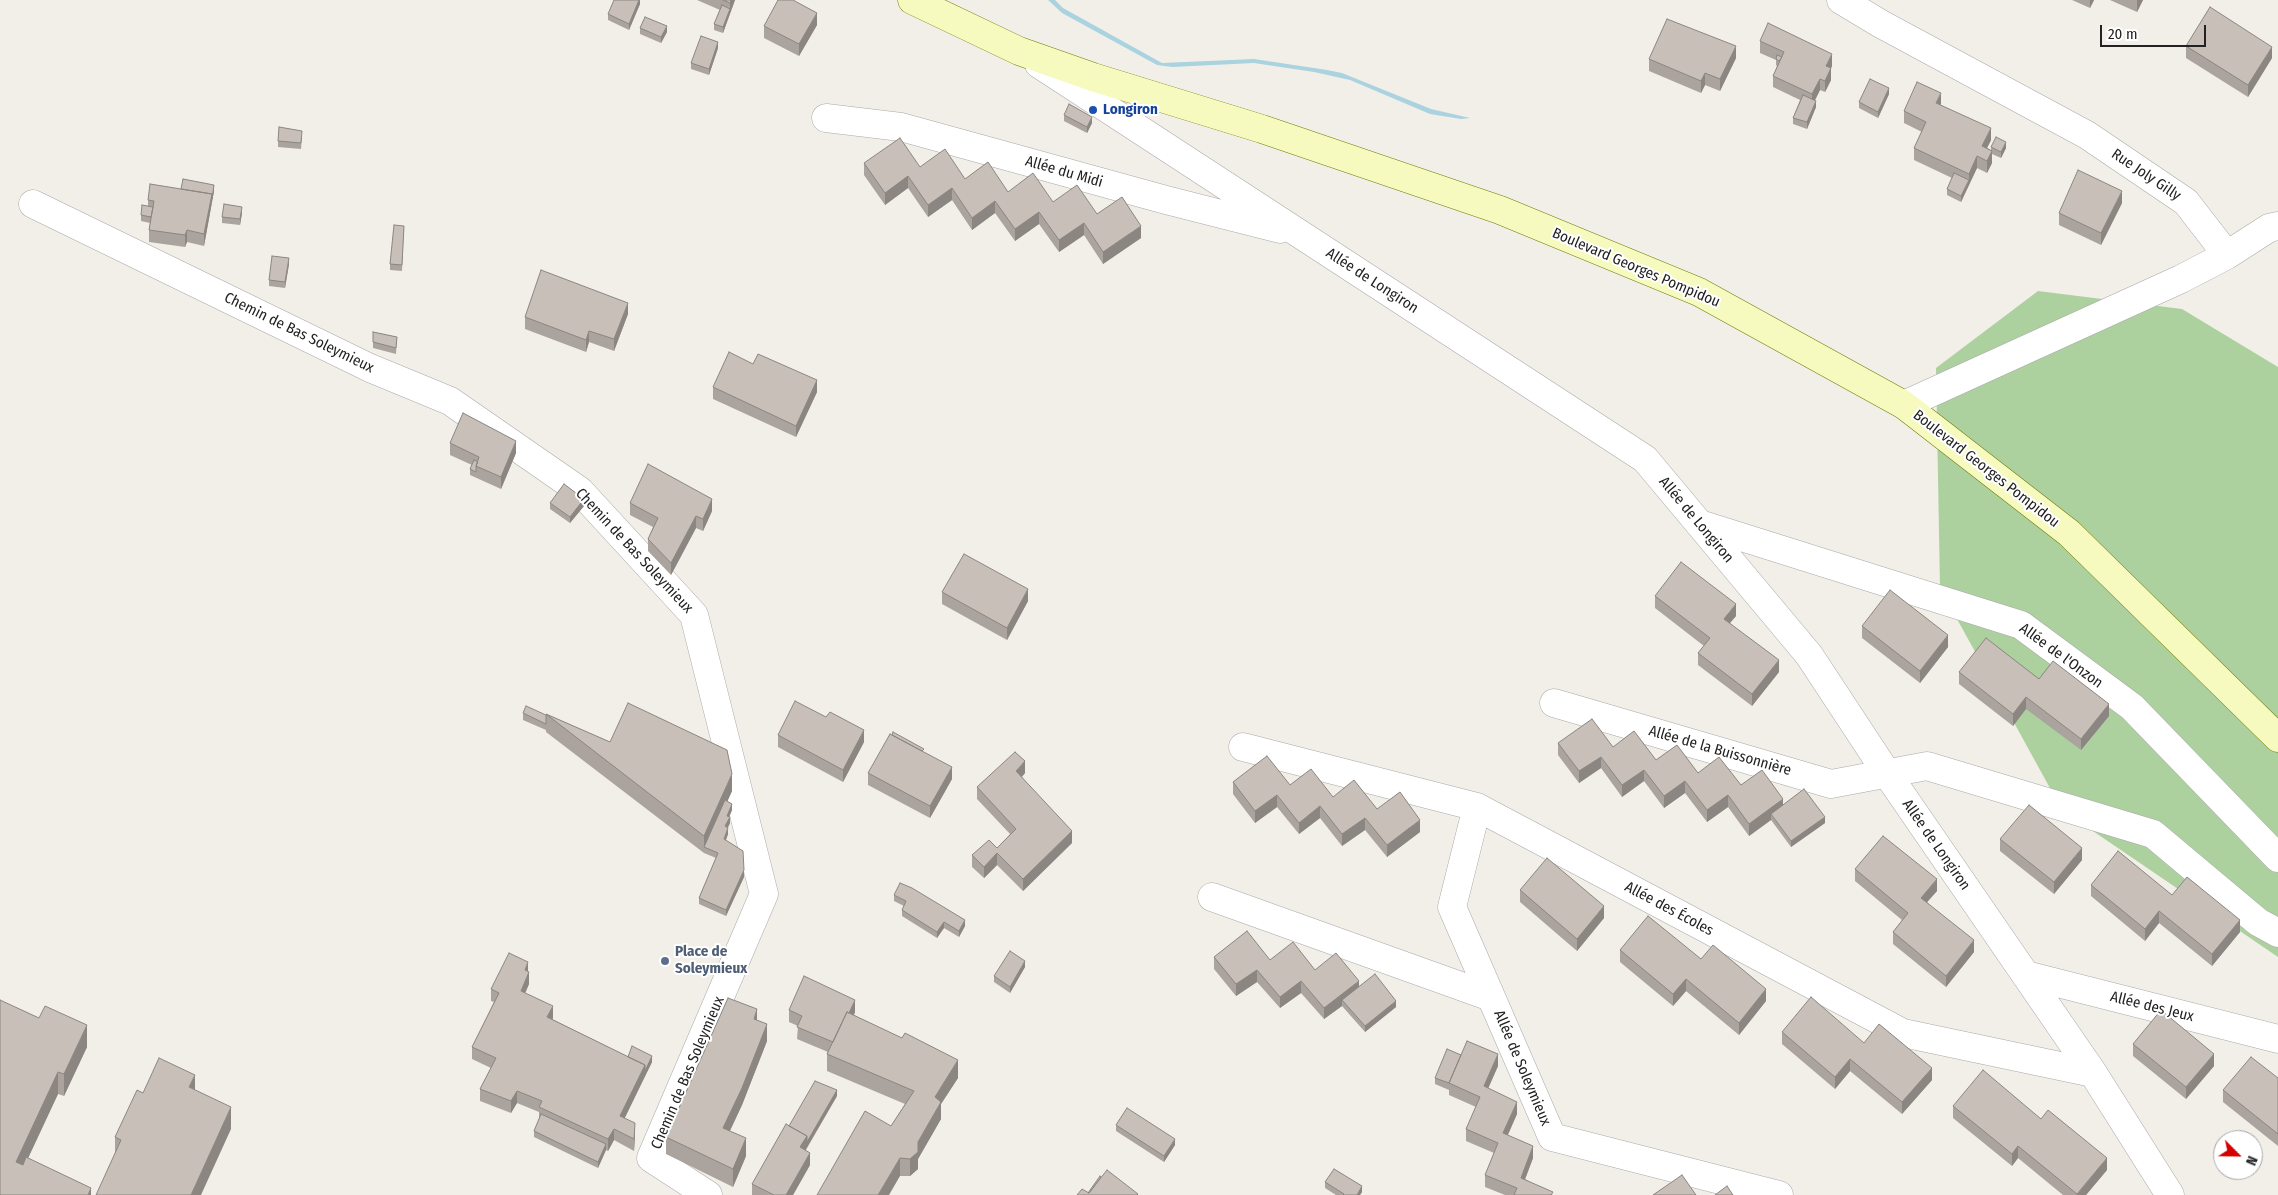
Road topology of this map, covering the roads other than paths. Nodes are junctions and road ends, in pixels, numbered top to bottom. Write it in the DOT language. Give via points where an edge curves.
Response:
graph roads {
  1 [pos="912,0"];
  2 [pos="1841,0"];
  3 [pos="1019,51"];
  4 [pos="826,118"];
  5 [pos="33,204"];
  6 [pos="2278,226"];
  7 [pos="1301,234"];
  8 [pos="2227,255"];
  9 [pos="1904,405"];
  10 [pos="1700,524"];
  11 [pos="1554,703"];
  12 [pos="2278,738"];
  13 [pos="1243,747"];
  14 [pos="1886,772"];
  15 [pos="1477,807"];
  16 [pos="2278,858"];
  17 [pos="1212,897"];
  18 [pos="2278,933"];
  19 [pos="2026,975"];
  20 [pos="1491,997"];
  21 [pos="2278,1039"];
  22 [pos="2093,1073"];
  23 [pos="708,1195"];
  24 [pos="1779,1195"];
  25 [pos="2170,1195"];
  1 -- 3 [label="main road, Boulevard Georges Pompidou"];
  2 -- 8 [label="street, Rue Joly Gilly" via="2087,135 2186,202"];
  3 -- 7 [label="street, Allée de Longiron"];
  3 -- 9 [label="main road, Boulevard Georges Pompidou" via="1500,210 1699,292"];
  4 -- 7 [label="street, Allée du Midi" via="901,127"];
  5 -- 23 [label="street, Chemin de Bas Soleymieux" via="370,368 450,401 580,491 694,615 764,894 651,1158"];
  6 -- 8 [label="street" via="2269,228"];
  7 -- 10 [label="street, Allée de Longiron" via="1645,459"];
  8 -- 9 [label="street"];
  9 -- 12 [label="main road, Boulevard Georges Pompidou" via="2068,533"];
  10 -- 14 [label="street, Allée de Longiron" via="1810,655"];
  10 -- 16 [label="street, Allée de l'Onzon" via="2021,625 2132,707"];
  11 -- 14 [label="street, Allée de la Buissonnière" via="1831,784"];
  13 -- 15 [label="street, Allée des Écoles"];
  14 -- 18 [label="street" via="1927,766 2153,834 2258,922"];
  14 -- 19 [label="street, Allée de Longiron"];
  15 -- 20 [label="street, Allée de Soleymieux" via="1452,907"];
  15 -- 22 [label="street, Allée des Écoles" via="1903,1033"];
  17 -- 20 [label="street"];
  19 -- 21 [label="street, Allée des Jeux"];
  19 -- 22 [label="street, Allée de Longiron"];
  20 -- 24 [label="street, Allée de Soleymieux" via="1552,1137"];
  22 -- 25 [label="street, Allée de Longiron"];
}
